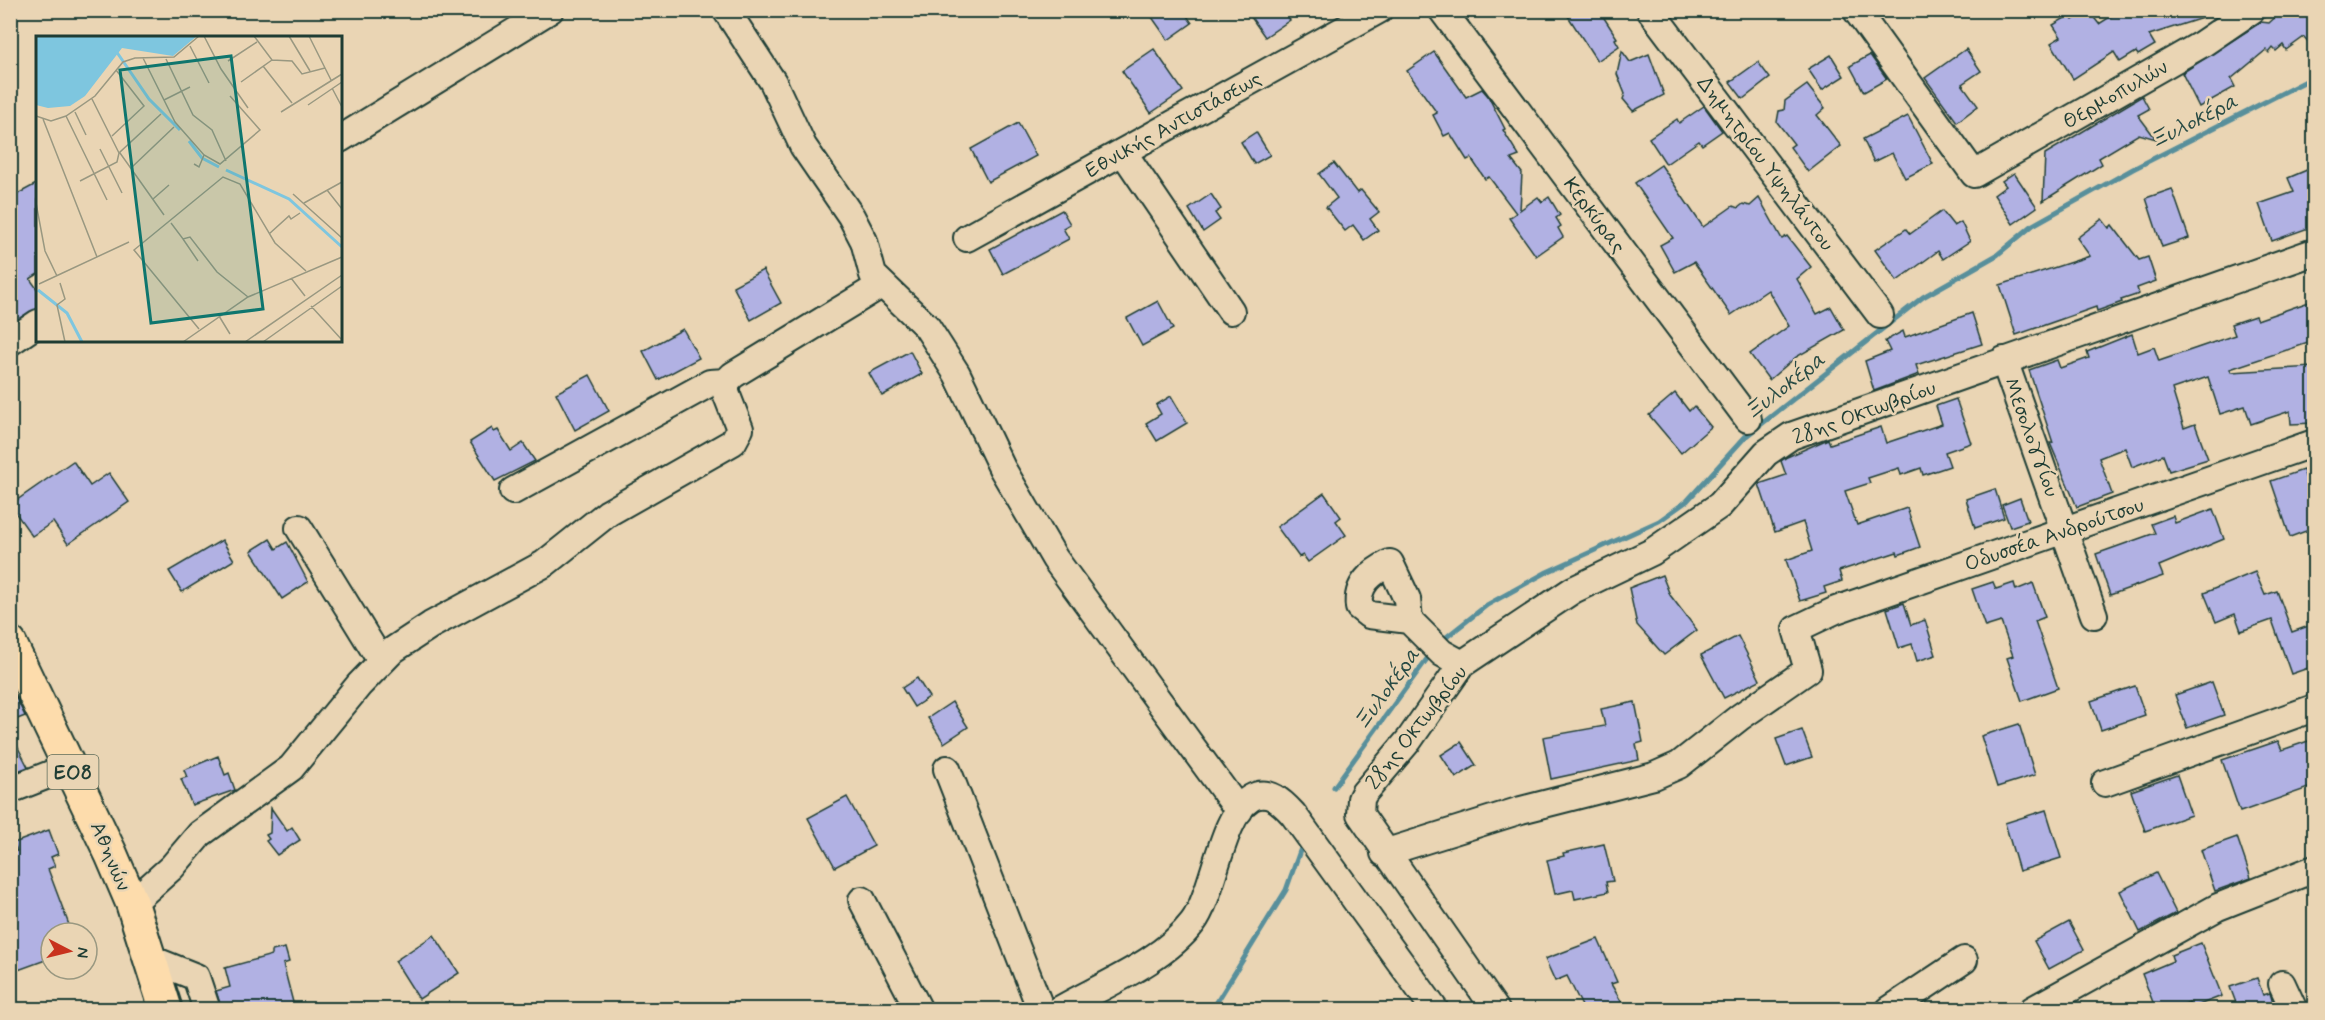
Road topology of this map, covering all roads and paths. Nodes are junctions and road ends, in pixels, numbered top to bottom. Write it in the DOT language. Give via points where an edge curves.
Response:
graph roads {
  1 [pos="550,10"];
  2 [pos="726,10"];
  3 [pos="1379,10"];
  4 [pos="1442,10"];
  5 [pos="1650,10"];
  6 [pos="1856,10"];
  7 [pos="2253,10"];
  8 [pos="342,138"];
  9 [pos="1123,152"];
  10 [pos="967,238"];
  11 [pos="2314,252"];
  12 [pos="882,285"];
  13 [pos="1232,311"];
  14 [pos="1880,315"];
  15 [pos="36,324"];
  16 [pos="10,342"];
  17 [pos="2004,360"];
  18 [pos="726,382"];
  19 [pos="1748,419"];
  20 [pos="2314,443"];
  21 [pos="513,492"];
  22 [pos="299,528"];
  23 [pos="2065,531"];
  24 [pos="2094,615"];
  25 [pos="1409,620"];
  26 [pos="10,642"];
  27 [pos="1443,652"];
  28 [pos="381,661"];
  29 [pos="2314,708"];
  30 [pos="71,766"];
  31 [pos="947,769"];
  32 [pos="2105,783"];
  33 [pos="10,790"];
  34 [pos="1239,811"];
  35 [pos="1384,853"];
  36 [pos="2314,870"];
  37 [pos="862,900"];
  38 [pos="132,903"];
  39 [pos="151,959"];
  40 [pos="1964,960"];
  41 [pos="2282,984"];
  42 [pos="166,1010"];
  43 [pos="207,1010"];
  44 [pos="919,1010"];
  45 [pos="1041,1010"];
  46 [pos="1059,1010"];
  47 [pos="1435,1010"];
  48 [pos="1496,1010"];
  49 [pos="1889,1010"];
  50 [pos="2032,1010"];
  51 [pos="2294,1010"];
  1 -- 8 [label="street"];
  2 -- 12 [label="street" via="773,82 803,146 851,216 864,241 873,275"];
  3 -- 9 [label="street, Εθνικής Αντιστάσεως"];
  4 -- 19 [label="street, Κερκύρας"];
  5 -- 14 [label="street, Δημητρίου Υψηλάντου"];
  6 -- 7 [label="street, Θερμοπυλών" via="1974,174 2202,44"];
  9 -- 10 [label="street, Εθνικής Αντιστάσεως"];
  9 -- 13 [label="street"];
  11 -- 17 [label="street, 28ης Οκτωβρίου"];
  12 -- 18 [label="street"];
  12 -- 34 [label="street" via="938,341 1015,494 1055,559"];
  15 -- 16 [label="street"];
  17 -- 23 [label="street, Μεσολογγίου"];
  17 -- 27 [label="street, 28ης Οκτωβρίου" via="1791,436 1766,453 1720,505 1652,552"];
  18 -- 21 [label="street" via="701,387"];
  18 -- 28 [label="street" via="726,393 740,429 733,442 609,513 544,564 431,625"];
  20 -- 23 [label="street, Οδυσσέα Ανδρούτσου"];
  22 -- 28 [label="street"];
  23 -- 24 [label="street, Μεσολογγίου"];
  23 -- 35 [label="street, Οδυσσέα Ανδρούτσου" via="1874,596 1796,629 1808,670 1679,765 1654,776 1521,810"];
  25 -- 27 [label="street"];
  26 -- 30 [label="main road, Αθηνών / ΕΟ8"];
  27 -- 35 [label="street, 28ης Οκτωβρίου" via="1408,740 1364,793 1359,807 1363,822"];
  28 -- 38 [label="street" via="291,768 200,834 172,867"];
  29 -- 32 [label="street"];
  30 -- 33 [label="street"];
  30 -- 38 [label="main road, Αθηνών / ΕΟ8"];
  31 -- 45 [label="street"];
  34 -- 46 [label="street" via="1221,849 1206,900 1181,937 1162,952"];
  34 -- 47 [label="street" via="1250,799 1265,794 1278,799 1293,814"];
  35 -- 48 [label="street"];
  36 -- 50 [label="street" via="2218,907"];
  37 -- 44 [label="street"];
  38 -- 39 [label="main road, Αθηνών / ΕΟ8"];
  39 -- 42 [label="main road, Αθηνών / ΕΟ8"];
  39 -- 43 [label="street" via="196,976"];
  40 -- 49 [label="street"];
  41 -- 51 [label="street"];
}
